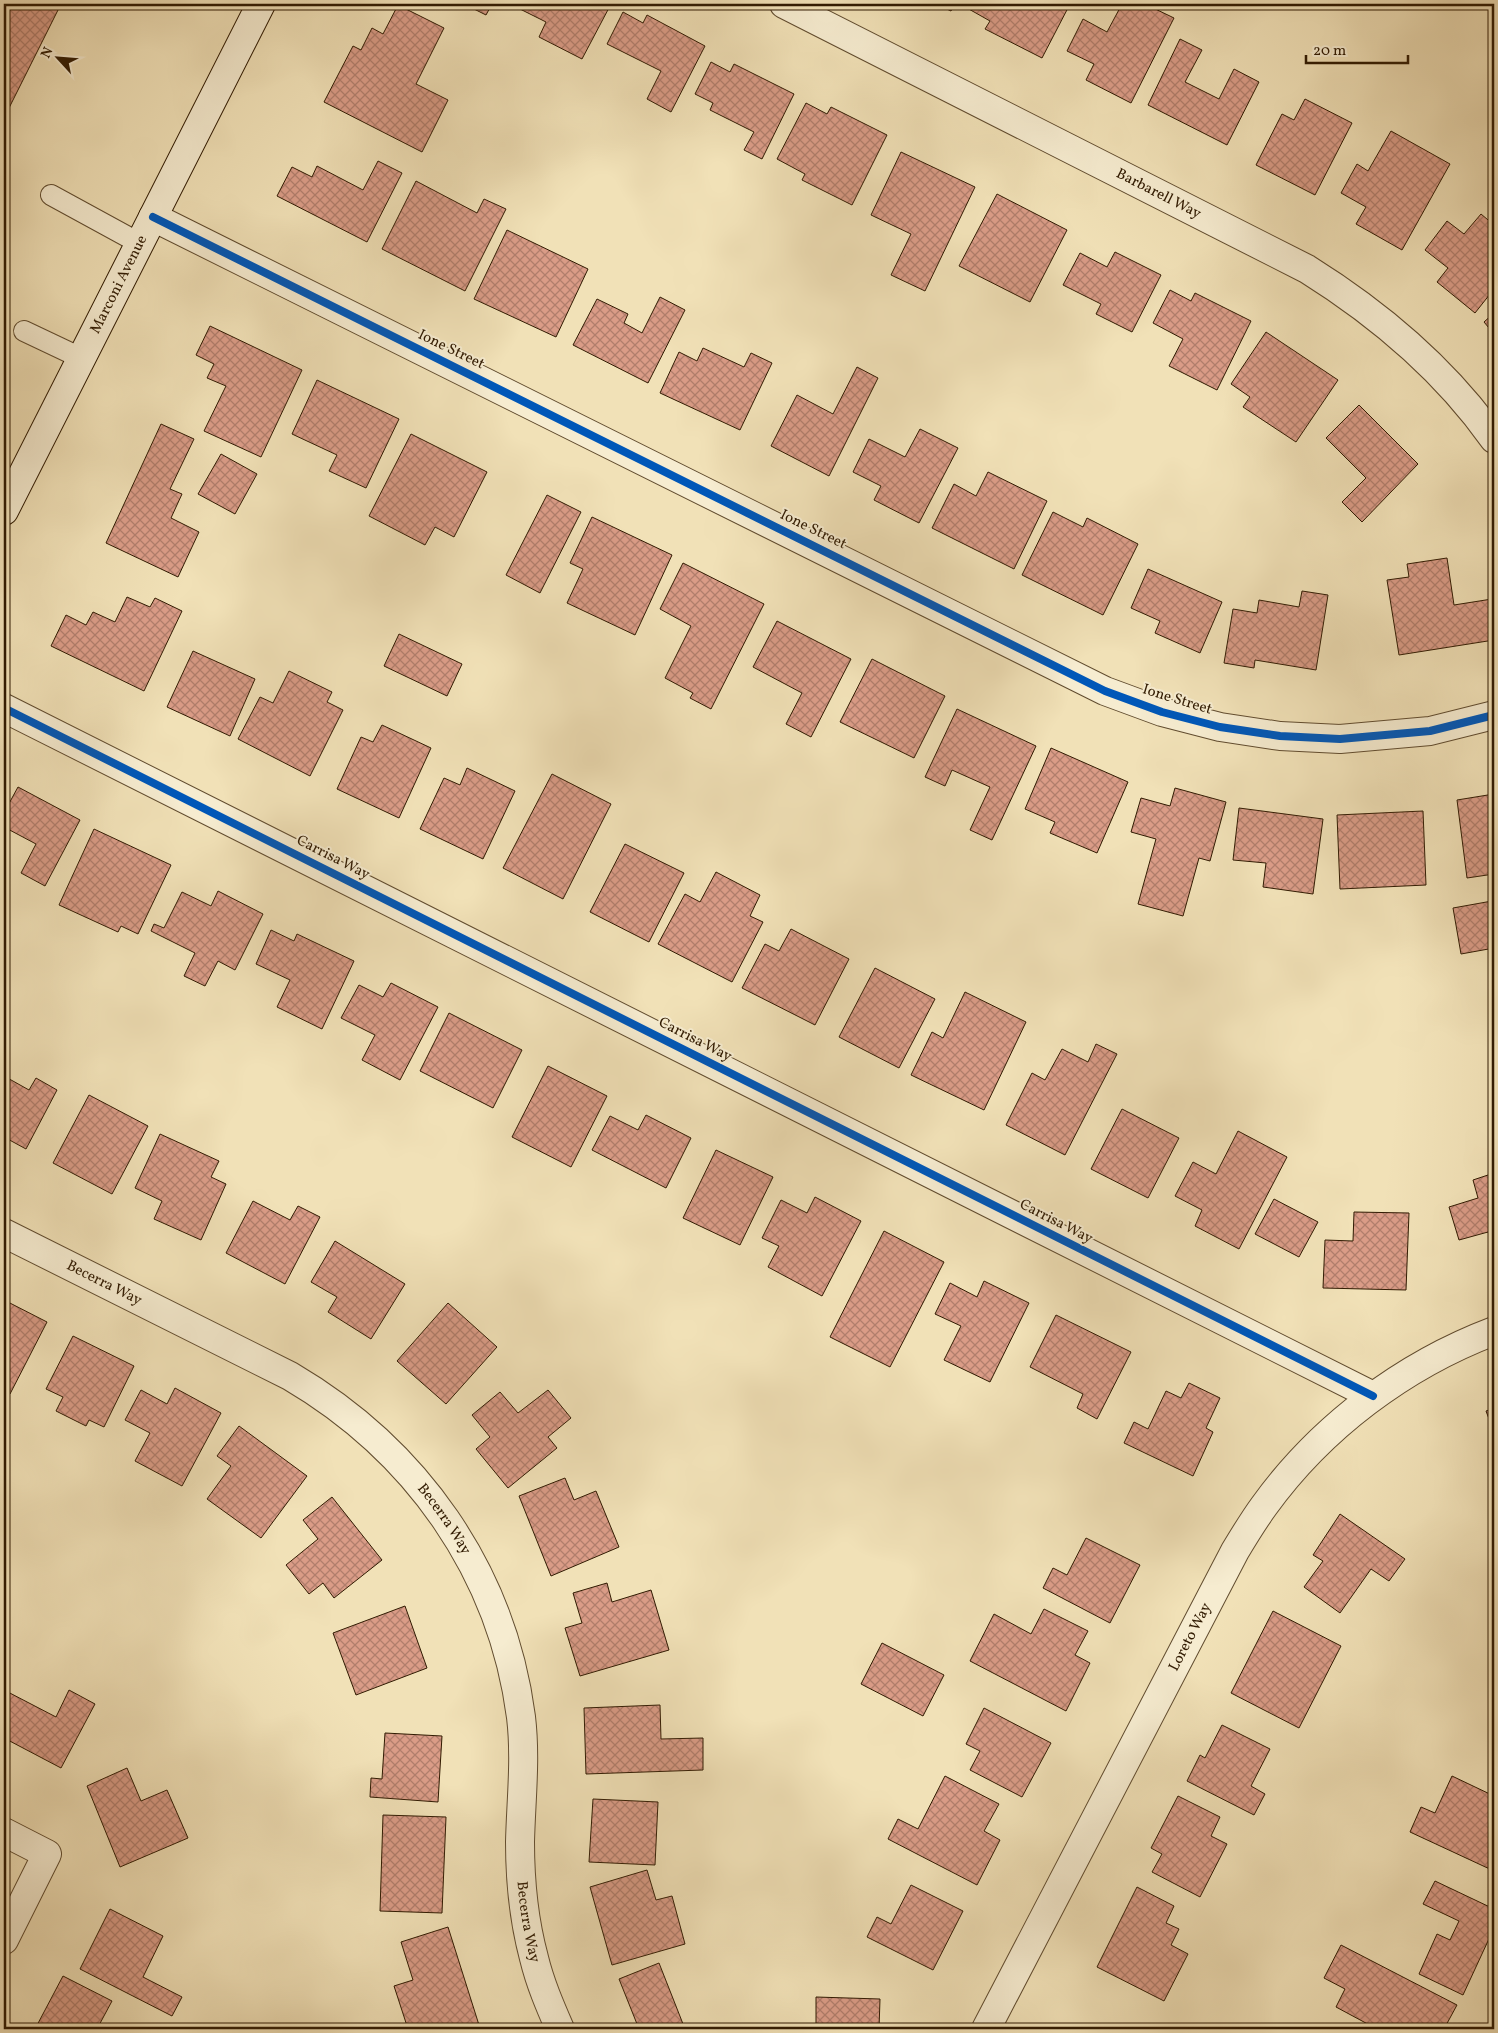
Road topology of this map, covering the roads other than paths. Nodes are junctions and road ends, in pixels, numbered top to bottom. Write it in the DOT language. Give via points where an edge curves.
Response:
graph roads {
  1 [pos="261,4"];
  2 [pos="784,4"];
  3 [pos="52,195"];
  4 [pos="153,217"];
  5 [pos="139,243"];
  6 [pos="24,330"];
  7 [pos="81,358"];
  8 [pos="1494,439"];
  9 [pos="4,512"];
  10 [pos="4,708"];
  11 [pos="1494,715"];
  12 [pos="4,1234"];
  13 [pos="1494,1330"];
  14 [pos="1373,1396"];
  15 [pos="4,1832"];
  16 [pos="4,1940"];
  17 [pos="560,2029"];
  18 [pos="986,2029"];
  1 -- 4 [label="street, Marconi Avenue"];
  2 -- 8 [label="street, Barbarell Way" via="1335,286 1436,369"];
  3 -- 5 [label="lane"];
  4 -- 5 [label="street, Marconi Avenue"];
  4 -- 11 [label="street, Ione Street" via="1106,691 1162,712 1220,727 1280,736 1340,739 1430,731"];
  5 -- 7 [label="street, Marconi Avenue"];
  6 -- 7 [label="lane"];
  7 -- 9 [label="street, Marconi Avenue"];
  10 -- 14 [label="street, Carrisa Way"];
  12 -- 17 [label="street, Becerra Way" via="310,1388 368,1430 432,1499 459,1539 491,1603 512,1671 521,1718 524,1765 520,1843 523,1898 533,1957"];
  13 -- 14 [label="street, Loreto Way" via="1422,1364"];
  14 -- 18 [label="street, Loreto Way" via="1298,1465 1264,1506 1235,1551"];
  15 -- 16 [label="street" via="47,1854"];
}
